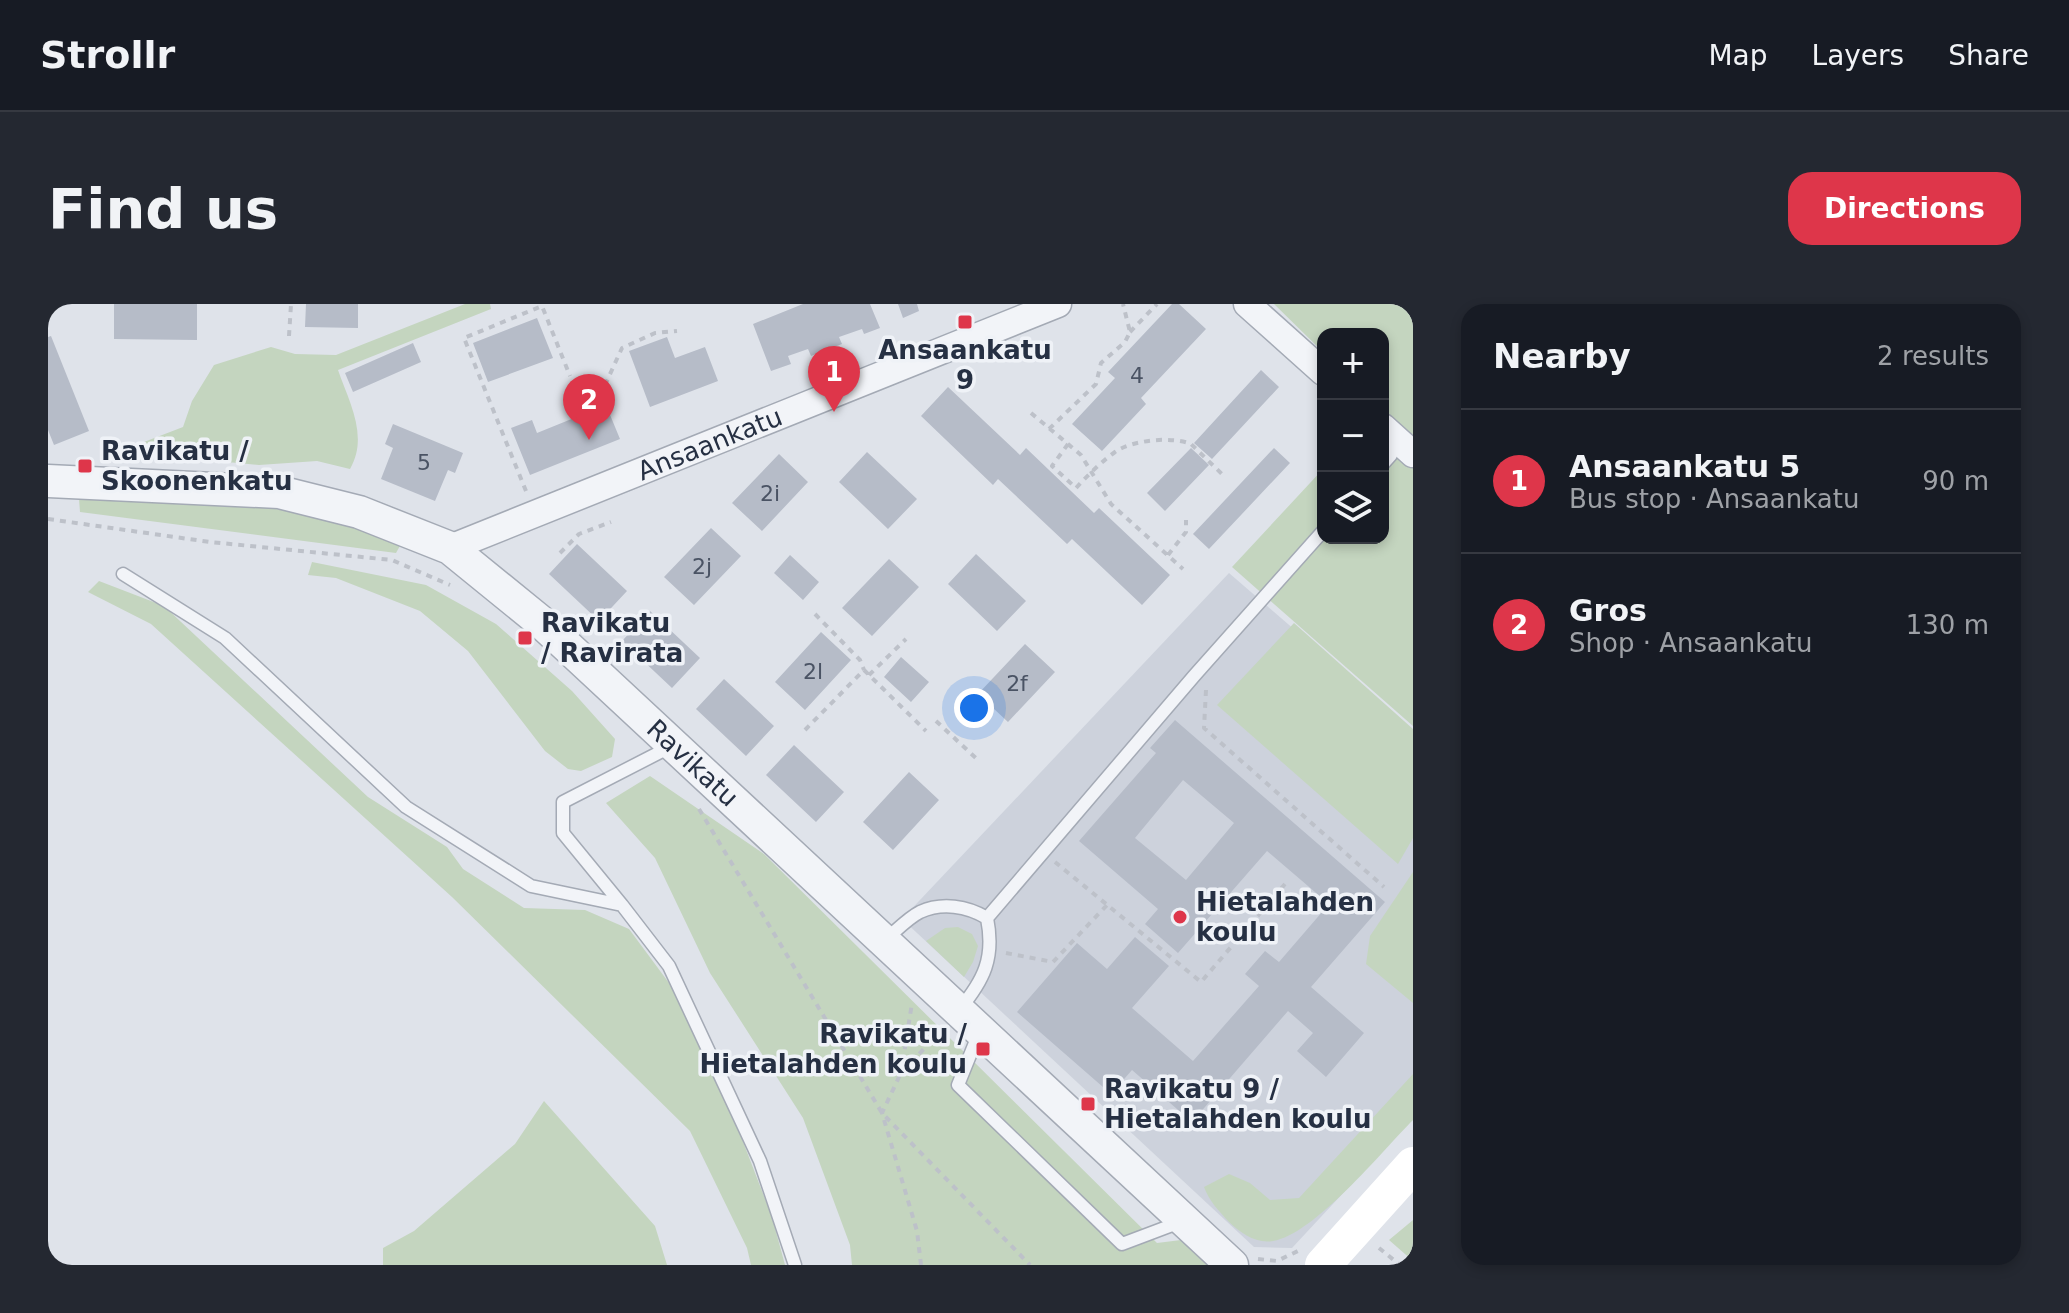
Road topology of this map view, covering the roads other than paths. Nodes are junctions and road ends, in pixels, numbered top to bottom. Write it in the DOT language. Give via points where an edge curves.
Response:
graph roads {
  1 [pos="1058,304"];
  2 [pos="1247,304"];
  3 [pos="1317,367"];
  4 [pos="48,481"];
  5 [pos="1317,538"];
  6 [pos="450,548"];
  7 [pos="123,574"];
  8 [pos="674,745"];
  9 [pos="622,905"];
  10 [pos="987,918"];
  11 [pos="884,941"];
  12 [pos="969,1020"];
  13 [pos="1413,1165"];
  14 [pos="1184,1221"];
  15 [pos="795,1265"];
  16 [pos="1232,1265"];
  17 [pos="1323,1265"];
  1 -- 6 [label="street, Ansaankatu"];
  2 -- 3 [label="street"];
  4 -- 6 [label="street, Ravikatu" via="279,492 359,512"];
  5 -- 10 [label="lane"];
  6 -- 8 [label="street, Ravikatu" via="541,622"];
  7 -- 9 [label="lane" via="225,638 406,807 531,886"];
  8 -- 9 [label="lane" via="563,802 563,833"];
  8 -- 11 [label="street, Ravikatu"];
  9 -- 15 [label="lane" via="669,966 760,1161"];
  10 -- 11 [label="lane" via="953,905 920,912"];
  10 -- 12 [label="lane" via="990,951"];
  11 -- 12 [label="street, Ravikatu"];
  12 -- 14 [label="street, Ravikatu"];
  12 -- 14 [label="lane" via="958,1085 1122,1244"];
  13 -- 17 [label="main road"];
  14 -- 16 [label="street, Ravikatu"];
}
